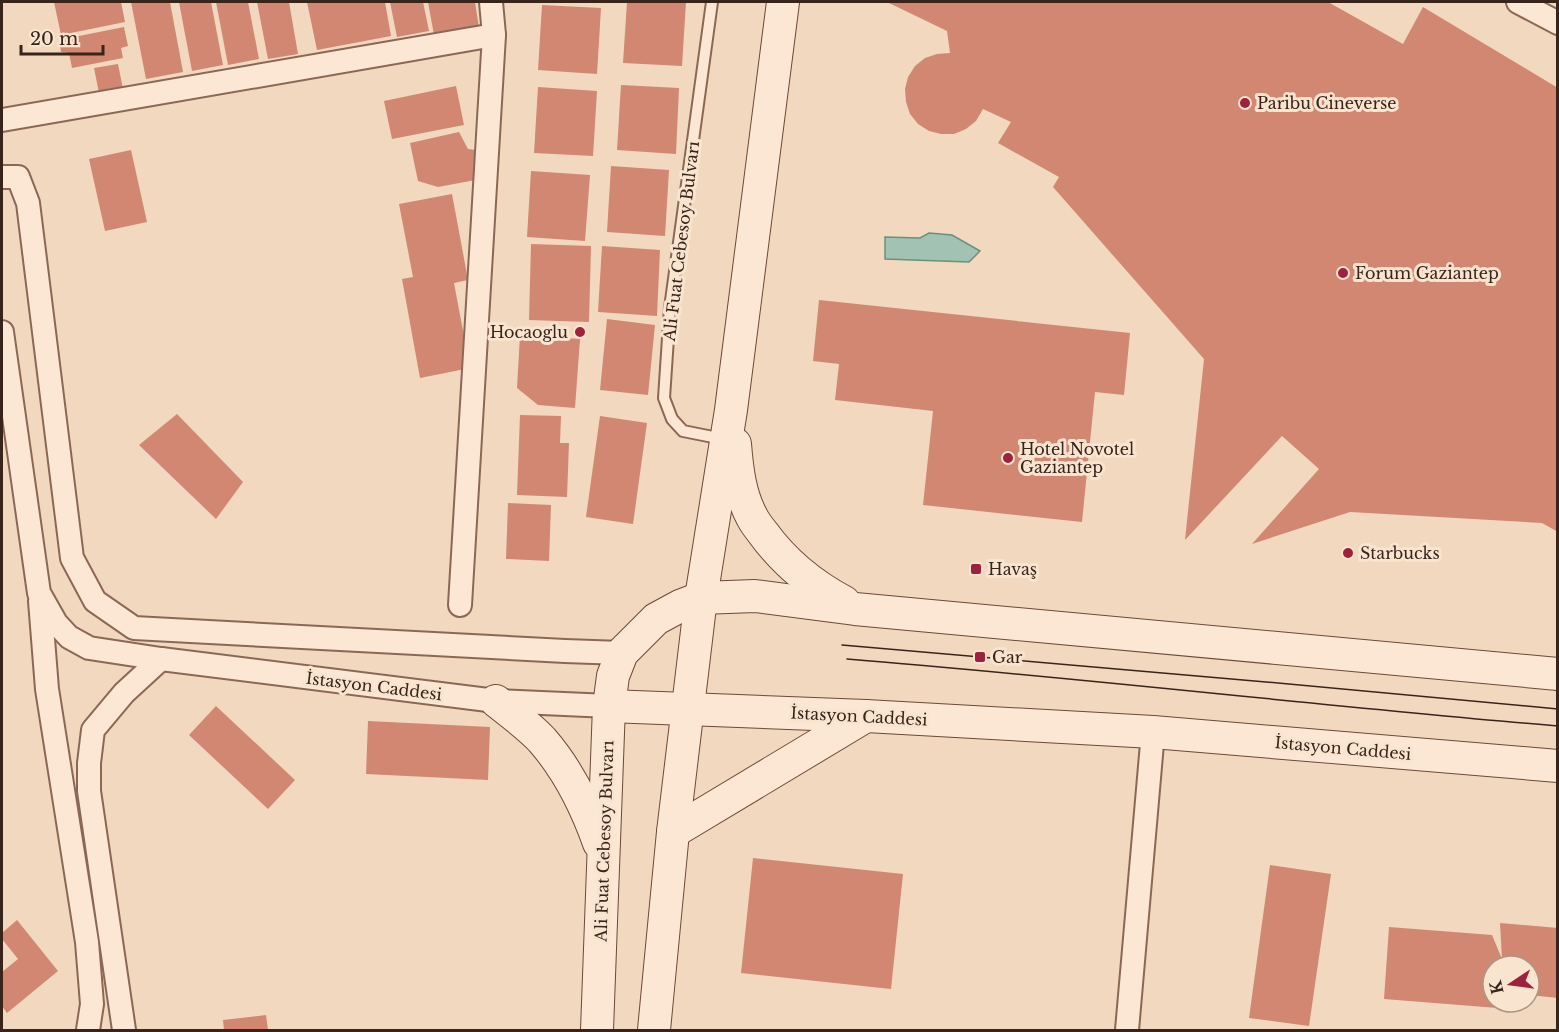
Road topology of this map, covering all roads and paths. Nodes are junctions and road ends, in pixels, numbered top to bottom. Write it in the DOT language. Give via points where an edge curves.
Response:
graph roads {
  1 [pos="491,2"];
  2 [pos="712,2"];
  3 [pos="783,2"];
  4 [pos="1518,2"];
  5 [pos="1557,23"];
  6 [pos="494,35"];
  7 [pos="2,120"];
  8 [pos="2,177"];
  9 [pos="2,332"];
  10 [pos="729,425"];
  11 [pos="39,593"];
  12 [pos="701,598"];
  13 [pos="460,605"];
  14 [pos="855,609"];
  15 [pos="622,653"];
  16 [pos="161,659"];
  17 [pos="1557,674"];
  18 [pos="496,701"];
  19 [pos="609,706"];
  20 [pos="687,710"];
  21 [pos="866,716"];
  22 [pos="1154,732"];
  23 [pos="1557,766"];
  24 [pos="673,832"];
  25 [pos="603,855"];
  26 [pos="88,1030"];
  27 [pos="124,1030"];
  28 [pos="597,1030"];
  29 [pos="654,1030"];
  30 [pos="1127,1030"];
  1 -- 6 [label="street"];
  2 -- 10 [label="lane, Ali Fuat Cebesoy Bulvarı" via="670,308 664,398 672,419 683,432"];
  3 -- 10 [label="street"];
  4 -- 5 [label="street"];
  6 -- 7 [label="street"];
  6 -- 13 [label="street"];
  8 -- 15 [label="street" via="18,177 28,202 72,558 95,601 134,628"];
  9 -- 11 [label="street"];
  10 -- 12 [label="street"];
  10 -- 14 [label="street" via="738,474 752,518 787,562"];
  11 -- 16 [label="street, İstasyon Caddesi" via="69,637 88,648"];
  11 -- 26 [label="street" via="47,689 87,942 92,1004"];
  12 -- 14 [label="street" via="755,596"];
  12 -- 15 [label="street" via="656,619"];
  12 -- 20 [label="street"];
  14 -- 17 [label="street"];
  15 -- 19 [label="street, Ali Fuat Cebesoy Bulvarı" via="613,676"];
  16 -- 18 [label="street, İstasyon Caddesi"];
  16 -- 27 [label="street" via="124,693 93,730 89,763 89,791"];
  18 -- 19 [label="street, İstasyon Caddesi"];
  18 -- 25 [label="street" via="542,739 570,778"];
  19 -- 20 [label="street, İstasyon Caddesi"];
  19 -- 25 [label="street, Ali Fuat Cebesoy Bulvarı"];
  20 -- 21 [label="street, İstasyon Caddesi"];
  20 -- 24 [label="street"];
  21 -- 22 [label="street, İstasyon Caddesi"];
  21 -- 24 [label="street"];
  22 -- 23 [label="street, İstasyon Caddesi"];
  22 -- 30 [label="street"];
  24 -- 29 [label="street"];
  25 -- 28 [label="street, Ali Fuat Cebesoy Bulvarı"];
}
